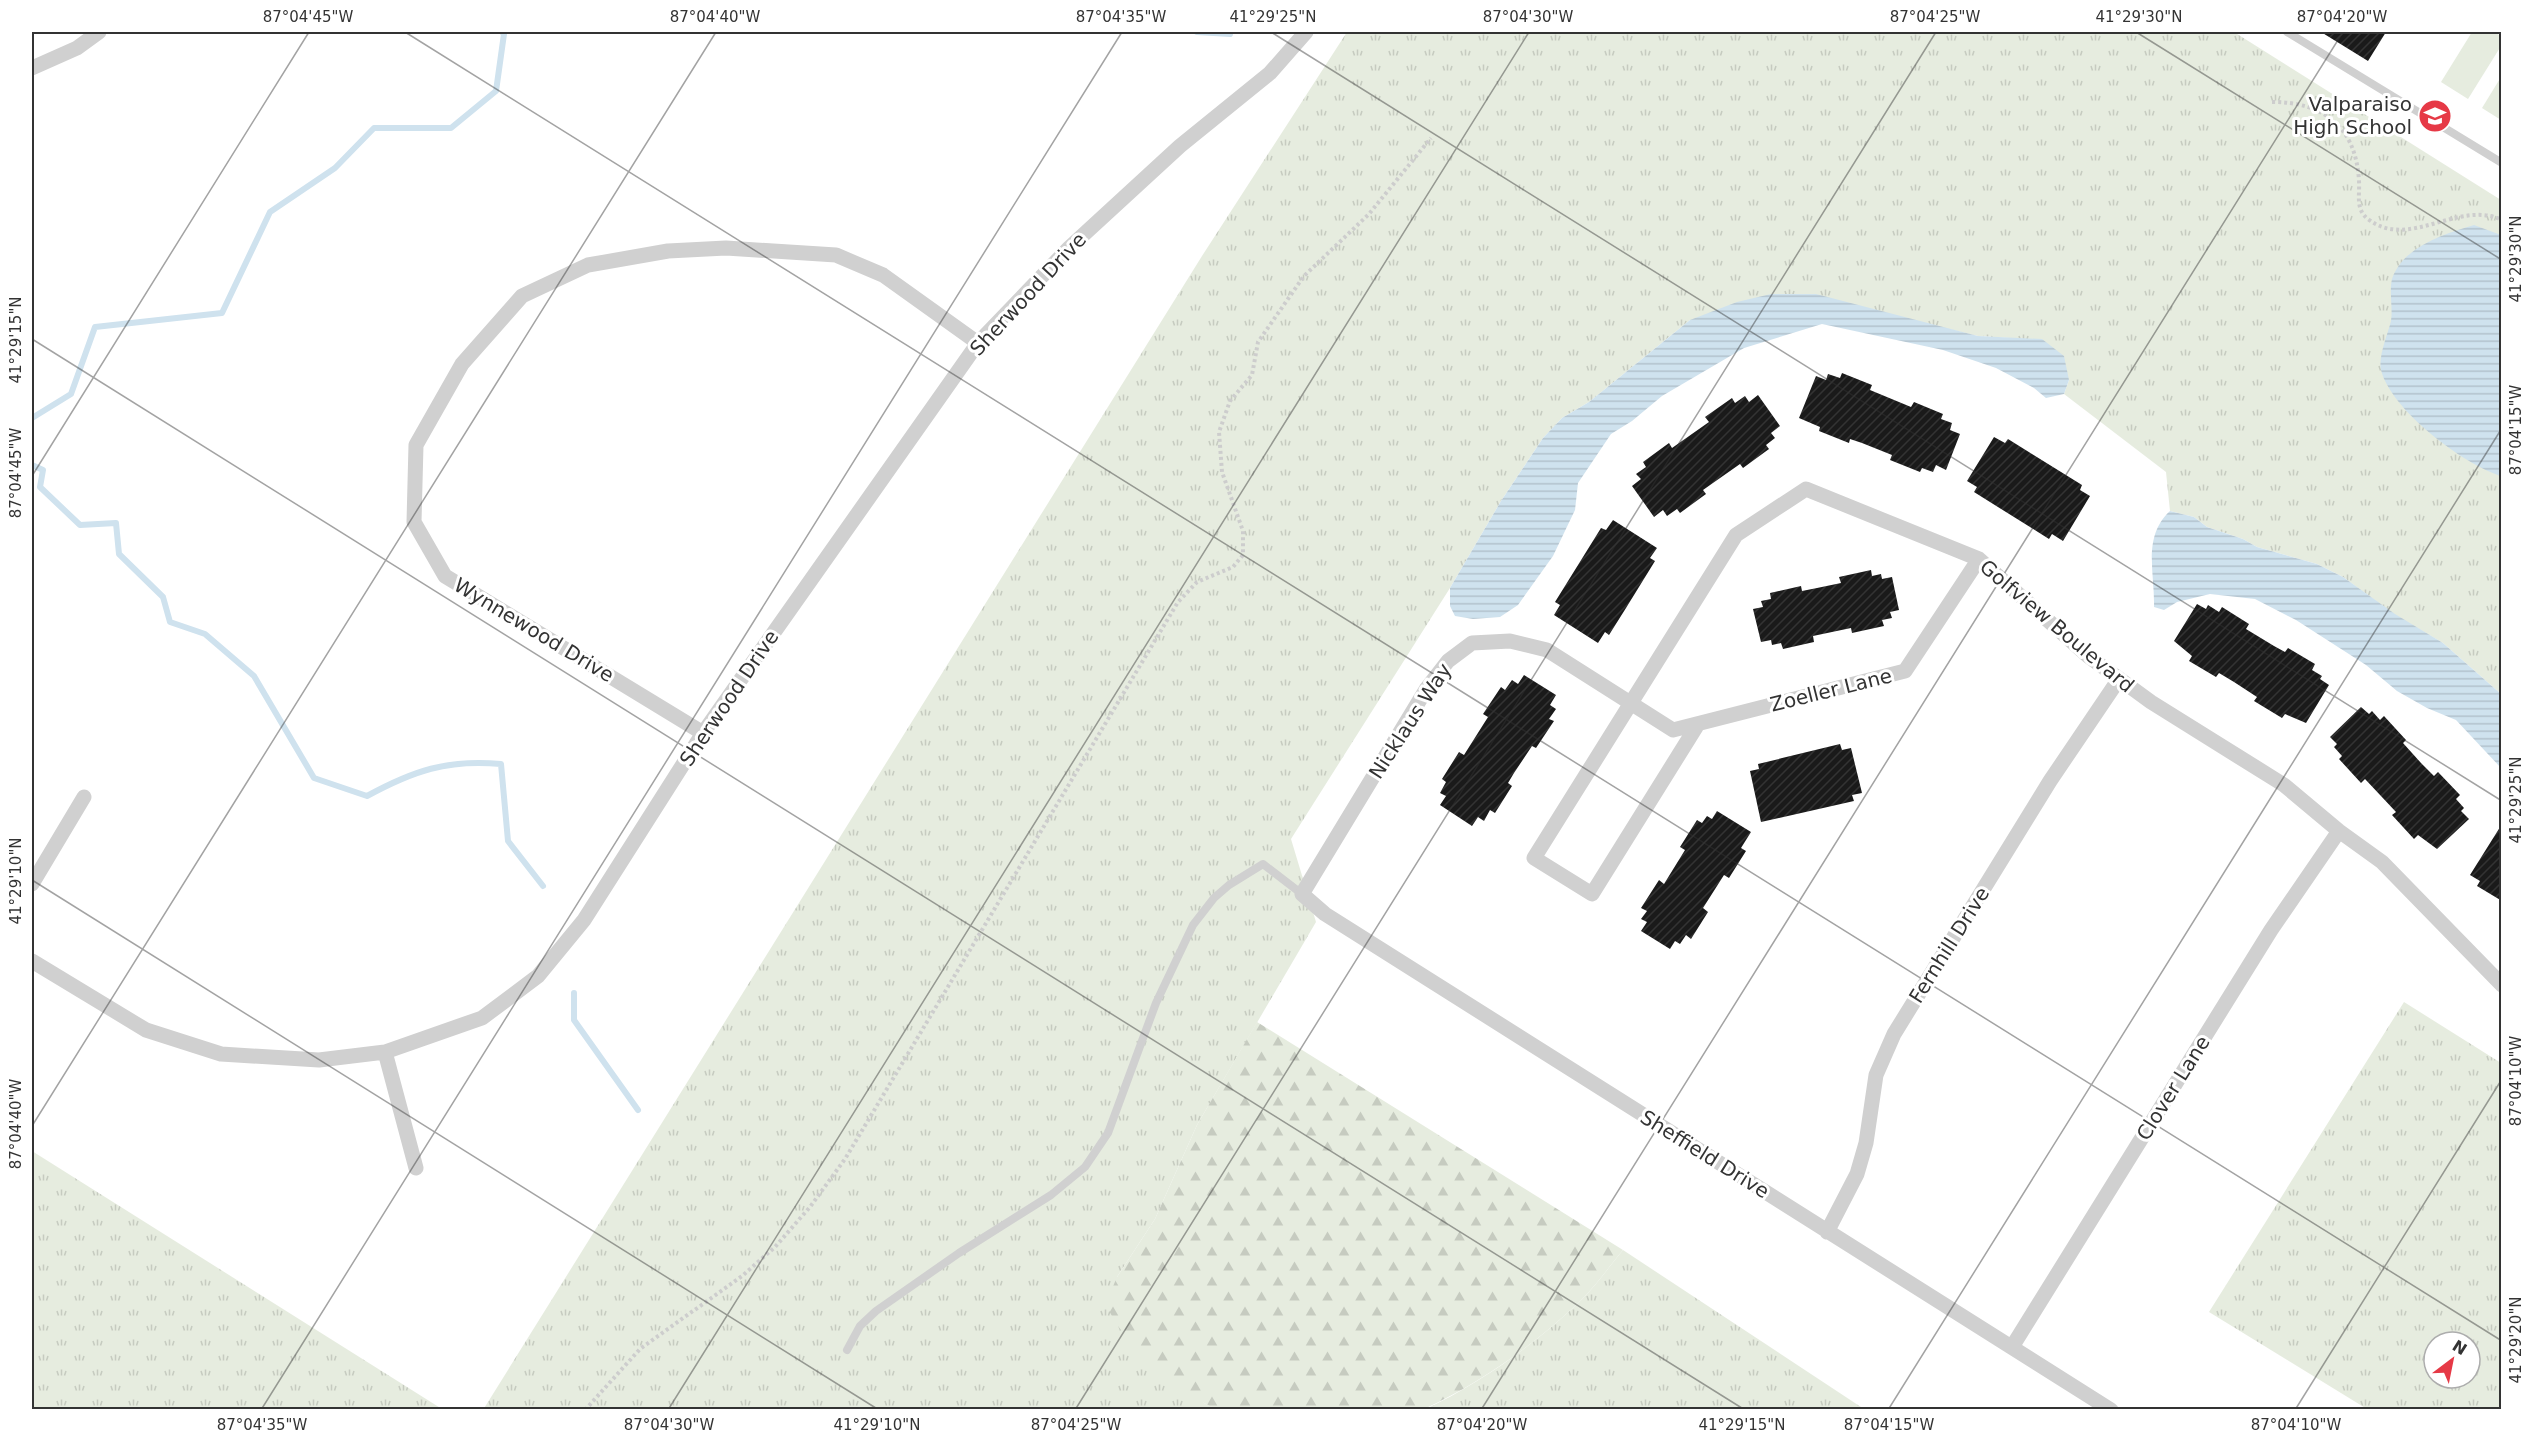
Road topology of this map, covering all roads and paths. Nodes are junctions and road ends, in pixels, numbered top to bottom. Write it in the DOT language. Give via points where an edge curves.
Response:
graph roads {
  1 [pos="99,32"];
  2 [pos="1306,32"];
  3 [pos="2287,32"];
  4 [pos="32,68"];
  5 [pos="2272,102"];
  6 [pos="1431,138"];
  7 [pos="2502,164"];
  8 [pos="2502,220"];
  9 [pos="978,343"];
  10 [pos="1978,559"];
  11 [pos="2119,679"];
  12 [pos="1630,704"];
  13 [pos="1698,724"];
  14 [pos="703,733"];
  15 [pos="84,797"];
  16 [pos="2339,831"];
  17 [pos="32,884"];
  18 [pos="1302,894"];
  19 [pos="32,961"];
  20 [pos="2502,985"];
  21 [pos="386,1052"];
  22 [pos="416,1168"];
  23 [pos="1827,1232"];
  24 [pos="2012,1347"];
  25 [pos="847,1350"];
  26 [pos="2106,1408"];
  27 [pos="585,1410"];
  1 -- 4 [label="street" via="77,48"];
  2 -- 9 [label="street, Sherwood Drive" via="1270,73 1180,146 1068,248"];
  3 -- 7 [label="lane"];
  5 -- 8 [label="path" via="2311,106 2340,126 2357,165 2361,210 2370,221 2406,230 2464,215 2488,215"];
  6 -- 27 [label="path" via="1369,214 1304,276 1262,335 1252,375 1230,400 1219,432 1222,472 1243,531 1241,560 1228,570 1197,582 1178,602 845,1159 810,1208 775,1247 742,1276 640,1349"];
  9 -- 14 [label="street, Sherwood Drive"];
  9 -- 14 [label="street, Wynnewood Drive" via="883,275 836,255 726,248 668,251 588,265 522,296 462,364 416,445 414,522 445,576"];
  10 -- 11 [label="street, Golfview Boulevard"];
  10 -- 12 [label="street, Golfview Boulevard" via="1806,489 1736,535"];
  10 -- 13 [label="street, Zoeller Lane" via="1905,671"];
  11 -- 16 [label="street, Golfview Boulevard" via="2284,785"];
  11 -- 23 [label="street, Fernhill Drive" via="2050,781 1894,1034 1876,1075 1857,1174"];
  12 -- 13 [label="street, Zoeller Lane" via="1673,730"];
  12 -- 13 [label="street, Golfview Boulevard" via="1534,858 1592,894"];
  12 -- 18 [label="street, Nicklaus Way" via="1546,650 1510,640 1472,643 1448,661 1427,688"];
  14 -- 21 [label="street, Sherwood Drive" via="584,920 538,976 482,1018"];
  15 -- 17 [label="street"];
  16 -- 20 [label="street, Golfview Boulevard" via="2382,862"];
  16 -- 24 [label="street, Clover Lane" via="2271,930"];
  18 -- 23 [label="street, Sheffield Drive" via="1325,914"];
  18 -- 25 [label="lane" via="1263,864 1214,898 1193,925 1169,971 1108,1133 1093,1158 1057,1191 876,1311 860,1326"];
  19 -- 21 [label="street, Sherwood Drive" via="146,1030 221,1054 319,1060"];
  21 -- 22 [label="street"];
  23 -- 24 [label="street, Sheffield Drive"];
  24 -- 26 [label="street, Sheffield Drive"];
}
